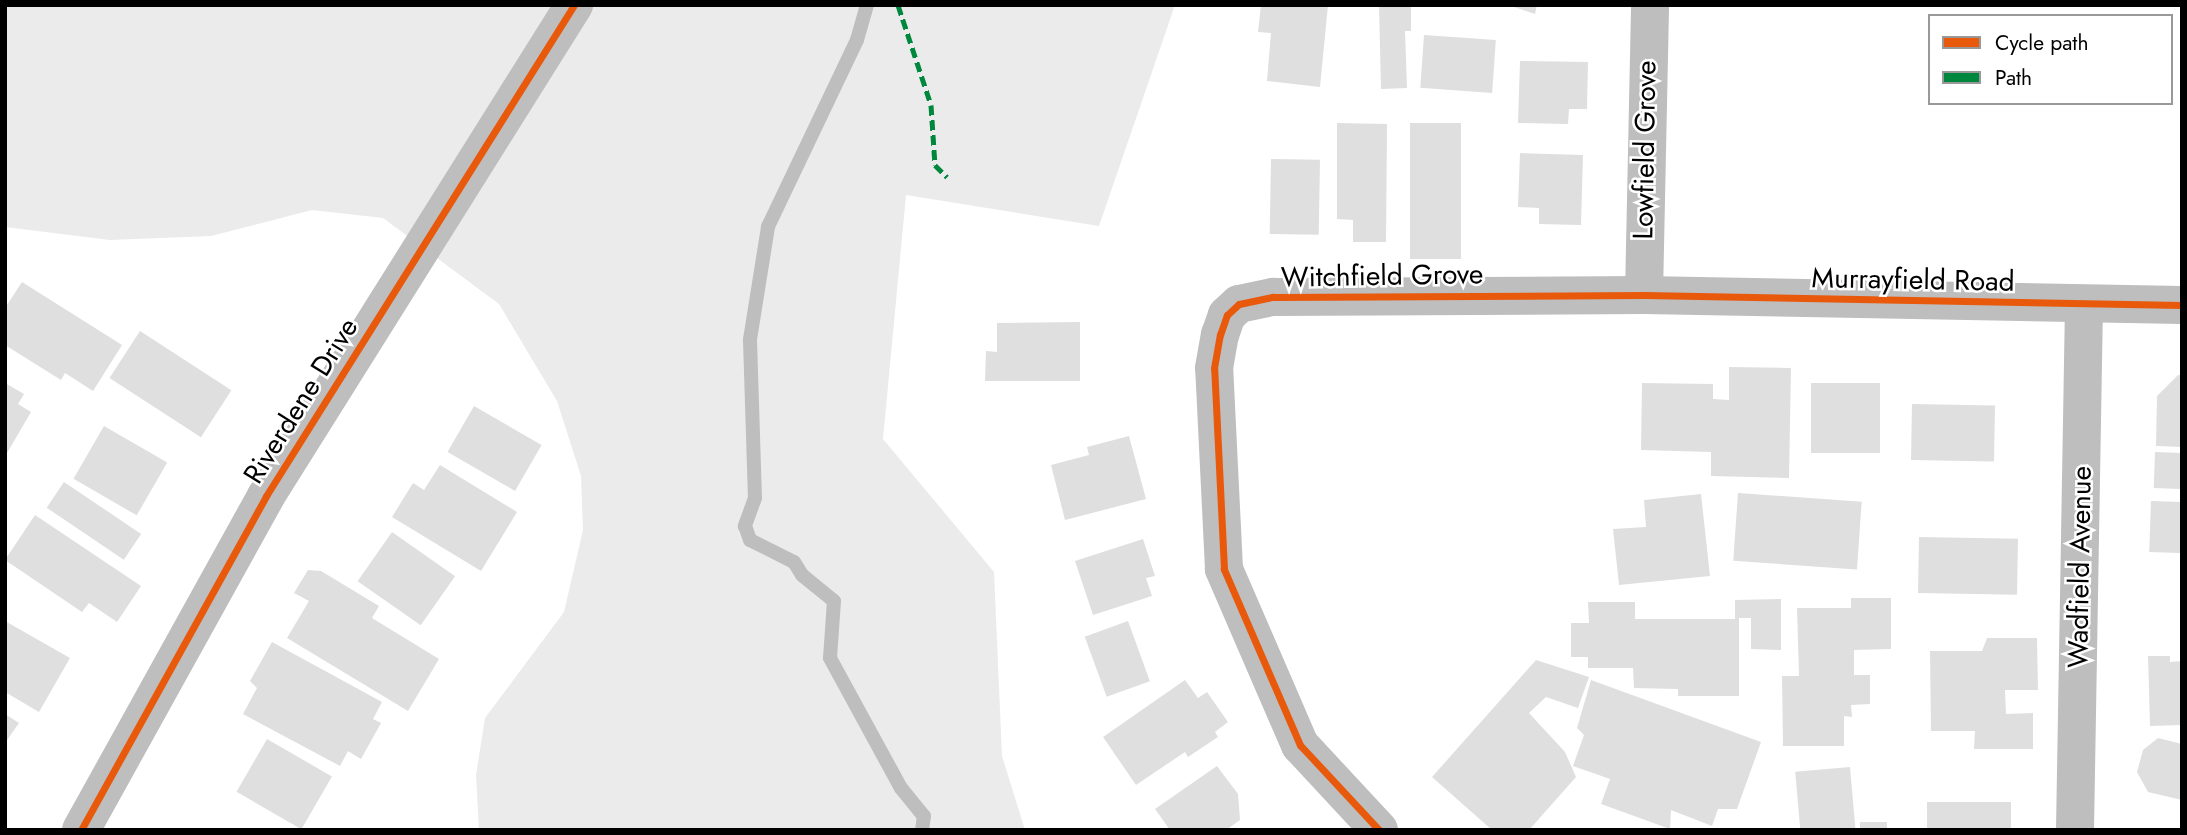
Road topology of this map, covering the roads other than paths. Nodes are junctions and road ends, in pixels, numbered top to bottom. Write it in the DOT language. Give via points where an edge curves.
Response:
graph roads {
  1 [pos="575,5"];
  2 [pos="1650,5"];
  3 [pos="1644,295"];
  4 [pos="2084,305"];
  5 [pos="2182,305"];
  6 [pos="81,830"];
  7 [pos="1379,830"];
  8 [pos="2076,830"];
  1 -- 6 [label="street, Riverdene Drive" via="266,496"];
  2 -- 3 [label="street, Lowfield Grove"];
  3 -- 4 [label="street, Murrayfield Road"];
  3 -- 7 [label="street, Witchfield Grove" via="1273,297 1239,304 1227,315 1214,368 1224,569 1300,745"];
  4 -- 5 [label="street, Murrayfield Road"];
  4 -- 8 [label="street, Wadfield Avenue"];
}
